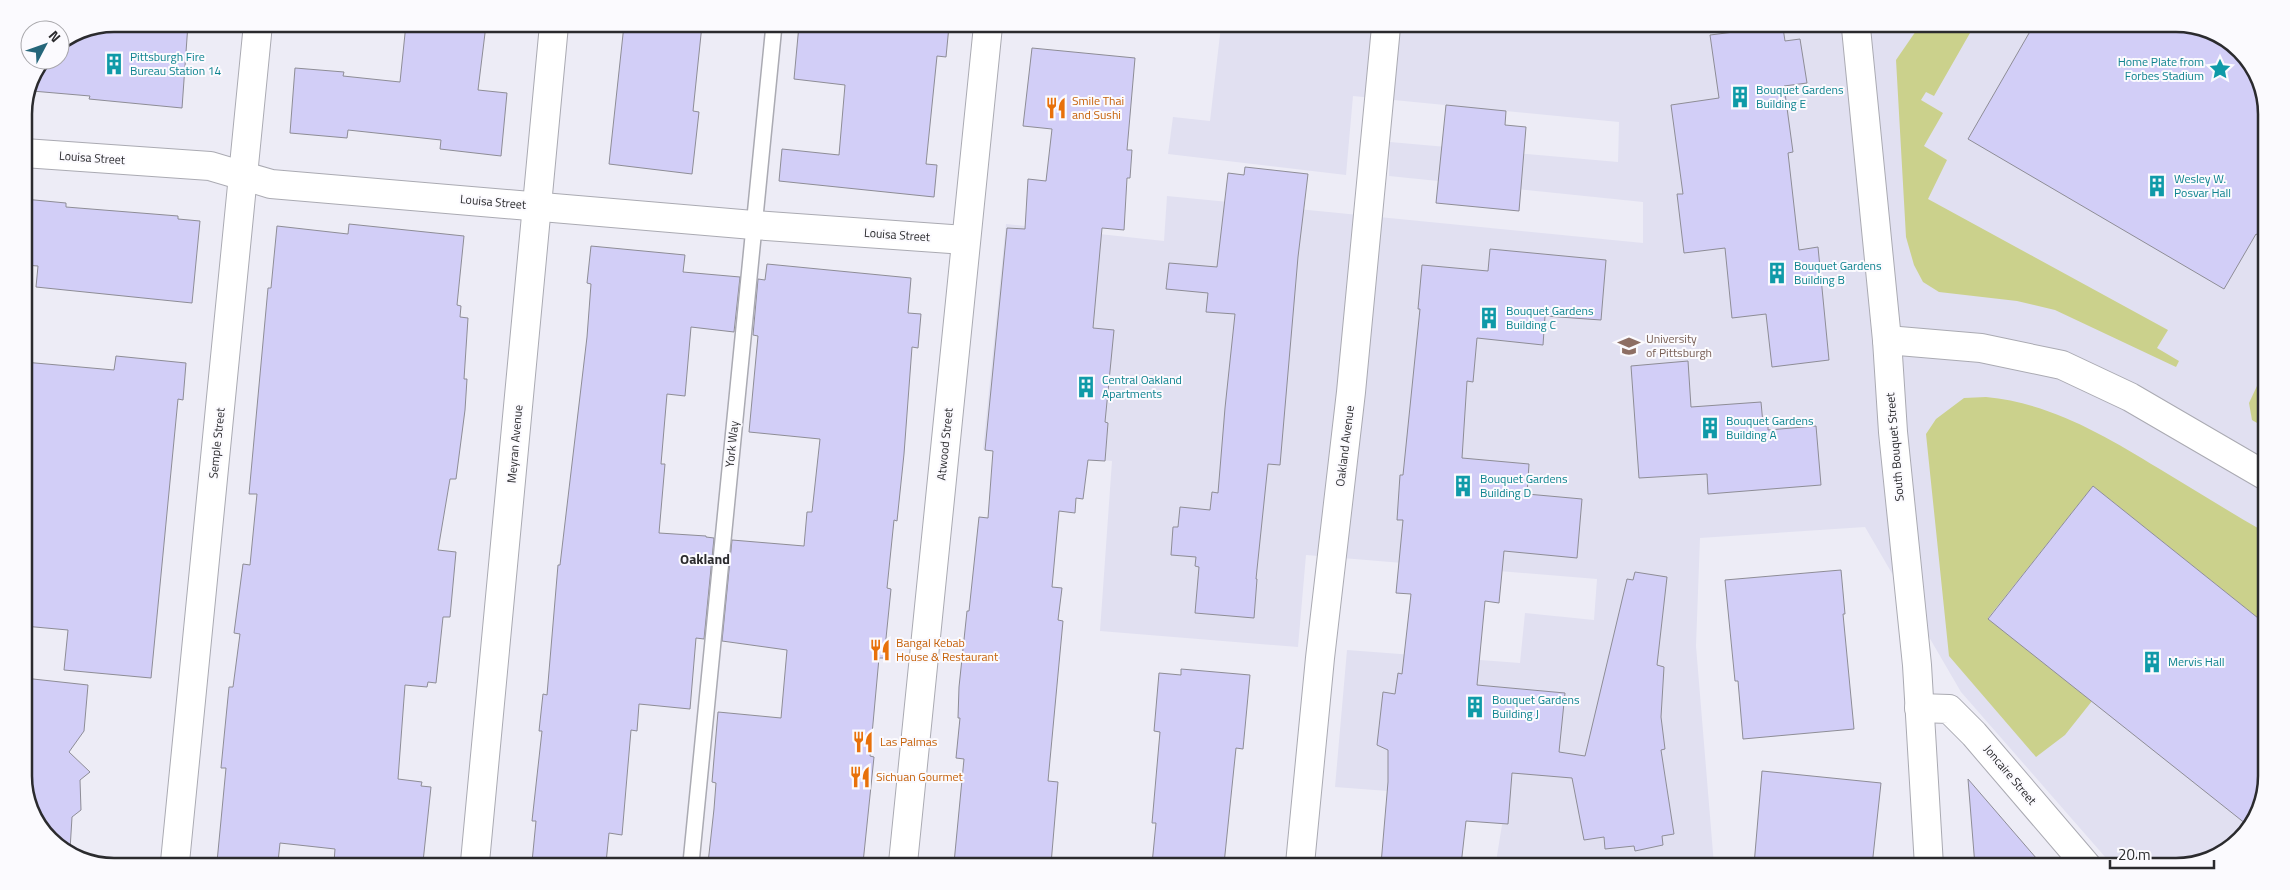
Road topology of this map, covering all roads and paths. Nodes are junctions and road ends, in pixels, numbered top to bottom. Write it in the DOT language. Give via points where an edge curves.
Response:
graph roads {
  1 [pos="257,32"];
  2 [pos="553,32"];
  3 [pos="773,32"];
  4 [pos="987,32"];
  5 [pos="1386,32"];
  6 [pos="1856,32"];
  7 [pos="32,154"];
  8 [pos="243,177"];
  9 [pos="538,206"];
  10 [pos="753,225"];
  11 [pos="965,240"];
  12 [pos="1887,340"];
  13 [pos="2258,471"];
  14 [pos="1919,708"];
  15 [pos="175,858"];
  16 [pos="475,858"];
  17 [pos="691,858"];
  18 [pos="904,858"];
  19 [pos="1301,858"];
  20 [pos="1928,858"];
  21 [pos="2080,858"];
  1 -- 8 [label="street, Semple Street"];
  2 -- 9 [label="street, Meyran Avenue"];
  3 -- 10 [label="lane, York Way"];
  4 -- 11 [label="street, Atwood Street"];
  5 -- 19 [label="street, Oakland Avenue"];
  6 -- 12 [label="street, South Bouquet Street"];
  7 -- 8 [label="street, Louisa Street" via="210,166"];
  8 -- 9 [label="street, Louisa Street" via="271,184"];
  8 -- 15 [label="street, Semple Street"];
  9 -- 10 [label="street, Louisa Street"];
  9 -- 16 [label="street, Meyran Avenue"];
  10 -- 11 [label="street, Louisa Street"];
  10 -- 17 [label="lane, York Way"];
  11 -- 18 [label="street, Atwood Street"];
  12 -- 13 [label="street" via="1981,348 2062,365 2130,397"];
  12 -- 14 [label="street, South Bouquet Street"];
  14 -- 20 [label="street, South Bouquet Street"];
  14 -- 21 [label="street, Joncaire Street" via="1949,709"];
}
